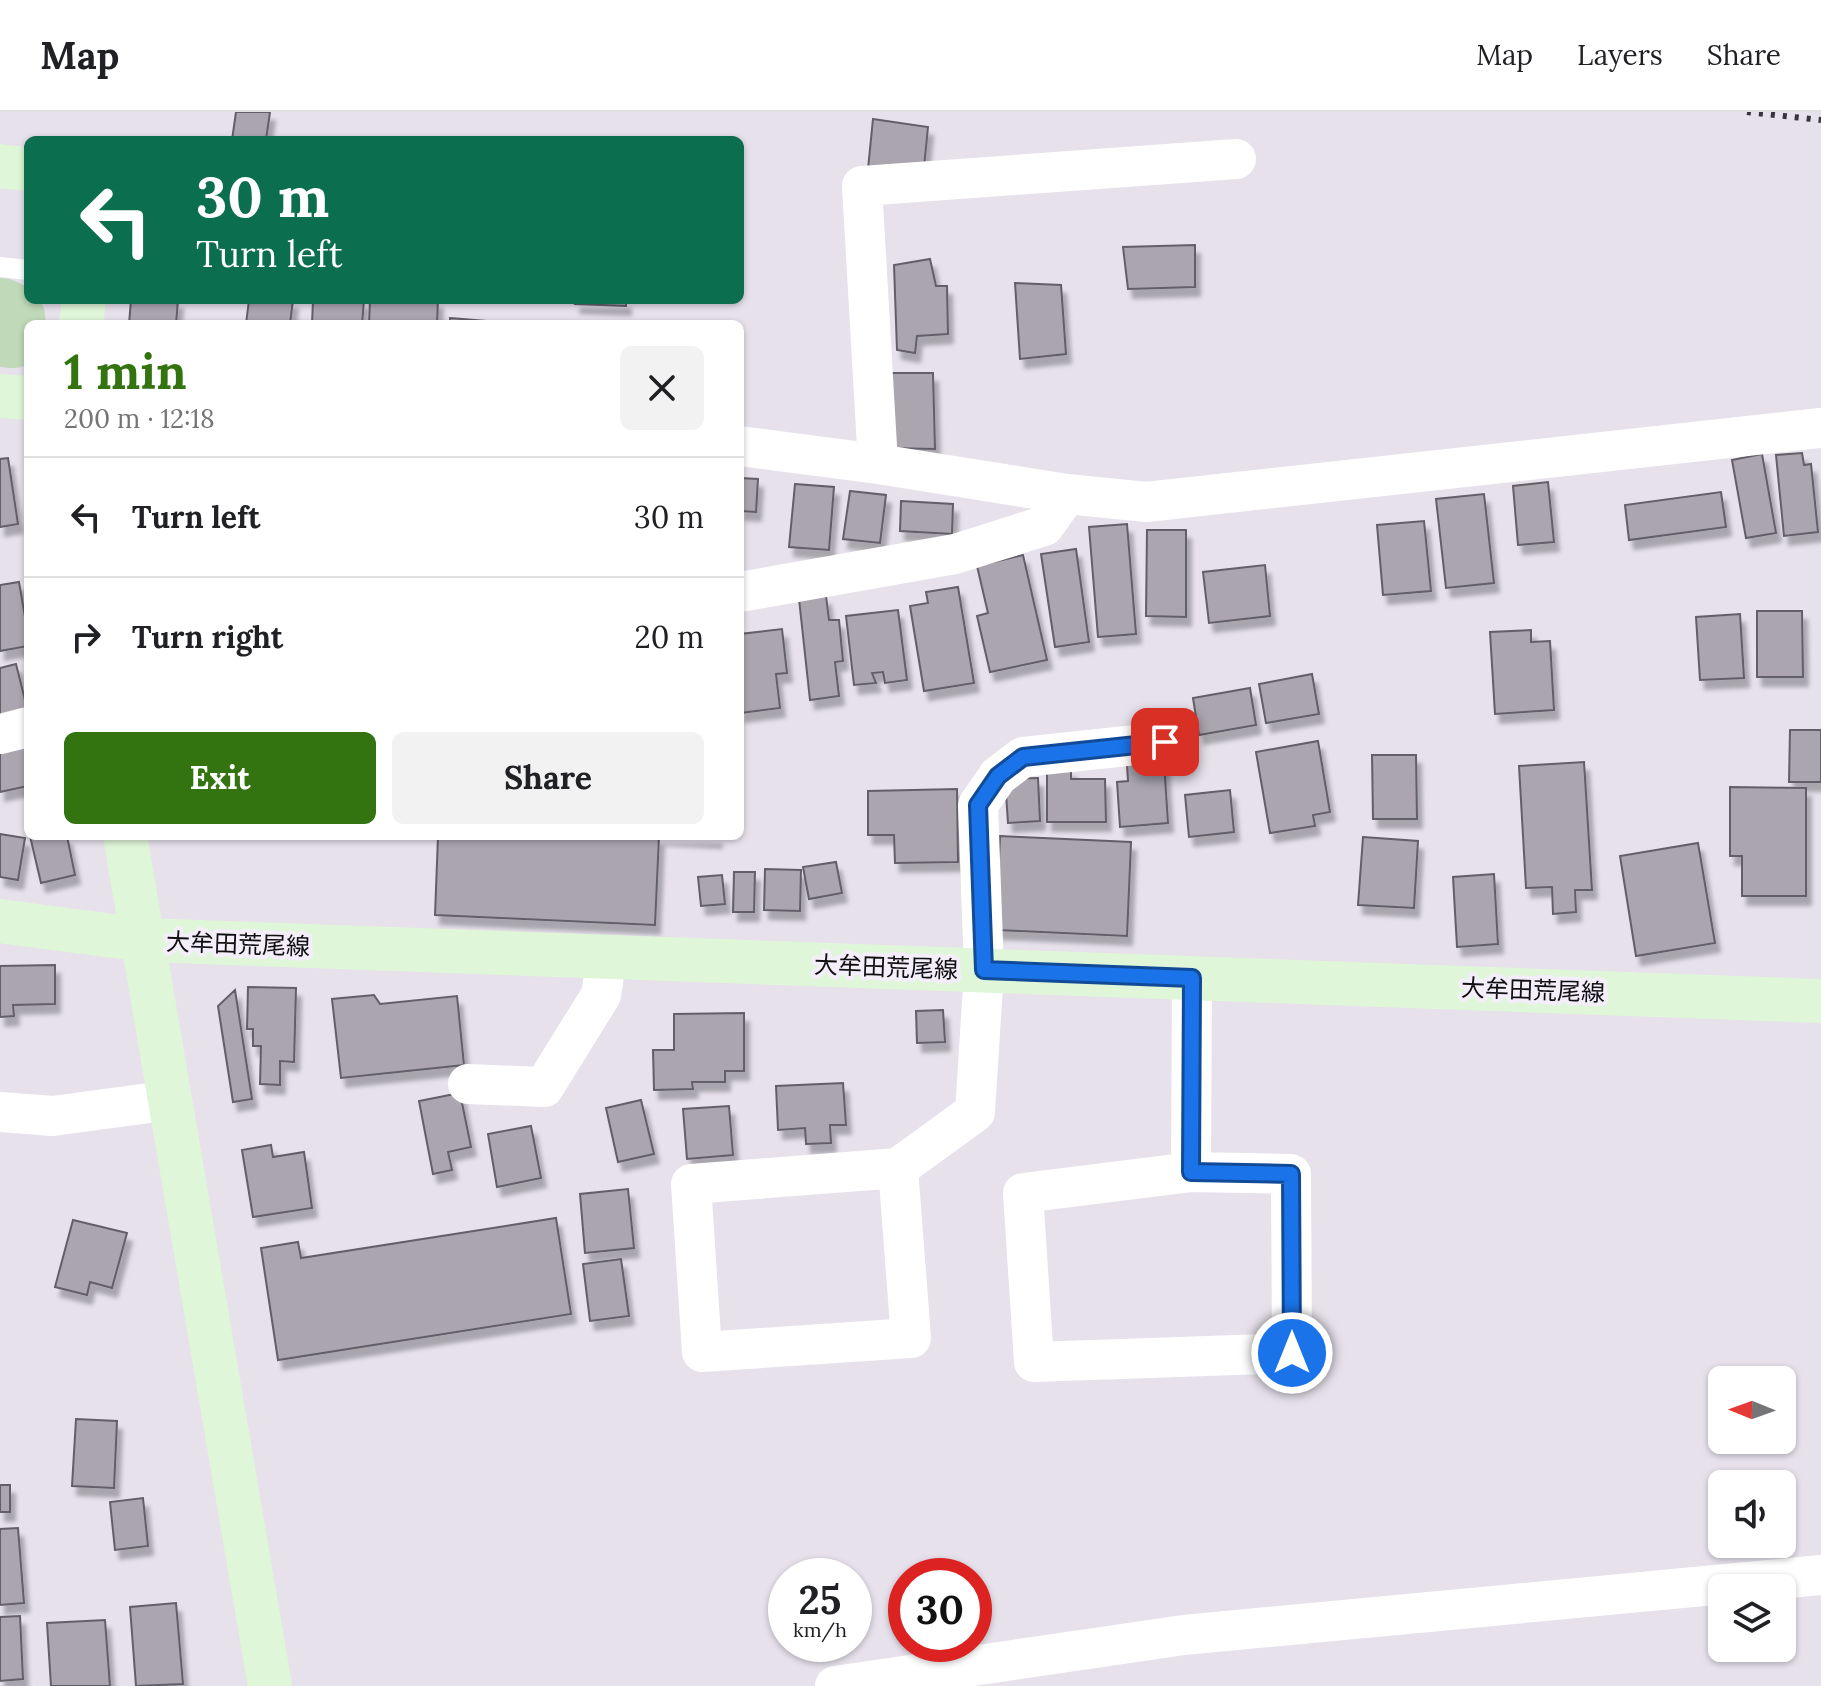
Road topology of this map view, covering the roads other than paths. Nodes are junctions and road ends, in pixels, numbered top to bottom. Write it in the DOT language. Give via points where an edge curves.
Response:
graph roads {
  1 [pos="1236,159"];
  2 [pos="0,166"];
  3 [pos="24,169"];
  4 [pos="0,267"];
  5 [pos="24,270"];
  6 [pos="0,396"];
  7 [pos="24,398"];
  8 [pos="1821,428"];
  9 [pos="744,447"];
  10 [pos="878,464"];
  11 [pos="1067,494"];
  12 [pos="744,591"];
  13 [pos="24,728"];
  14 [pos="0,734"];
  15 [pos="1165,742"];
  16 [pos="126,840"];
  17 [pos="0,921"];
  18 [pos="144,940"];
  19 [pos="607,957"];
  20 [pos="984,970"];
  21 [pos="1192,978"];
  22 [pos="1821,1001"];
  23 [pos="468,1084"];
  24 [pos="171,1100"];
  25 [pos="0,1112"];
  26 [pos="898,1168"];
  27 [pos="1191,1172"];
  28 [pos="1821,1575"];
  29 [pos="270,1686"];
  30 [pos="835,1686"];
  1 -- 10 [label="street" via="862,186"];
  2 -- 3 [label="main road"];
  4 -- 5 [label="lane"];
  6 -- 7 [label="main road"];
  8 -- 11 [label="street" via="1146,502"];
  9 -- 10 [label="street"];
  10 -- 11 [label="street"];
  11 -- 12 [label="street" via="1044,526 955,554"];
  13 -- 14 [label="street"];
  15 -- 20 [label="street" via="1023,757 998,776 978,805"];
  16 -- 18 [label="main road"];
  17 -- 18 [label="main road, 大牟田荒尾線"];
  18 -- 19 [label="main road, 大牟田荒尾線"];
  18 -- 24 [label="main road"];
  19 -- 20 [label="main road, 大牟田荒尾線"];
  19 -- 23 [label="street" via="601,995 544,1087"];
  20 -- 21 [label="main road, 大牟田荒尾線"];
  20 -- 26 [label="street" via="975,1112"];
  21 -- 22 [label="main road, 大牟田荒尾線"];
  21 -- 27 [label="street"];
  24 -- 25 [label="street" via="53,1116"];
  24 -- 29 [label="main road"];
  26 -- 26 [label="street" via="911,1338 702,1352 691,1184"];
  27 -- 27 [label="street" via="1291,1174 1292,1353 1034,1362 1023,1193"];
  28 -- 30 [label="street" via="1184,1635"];
}
